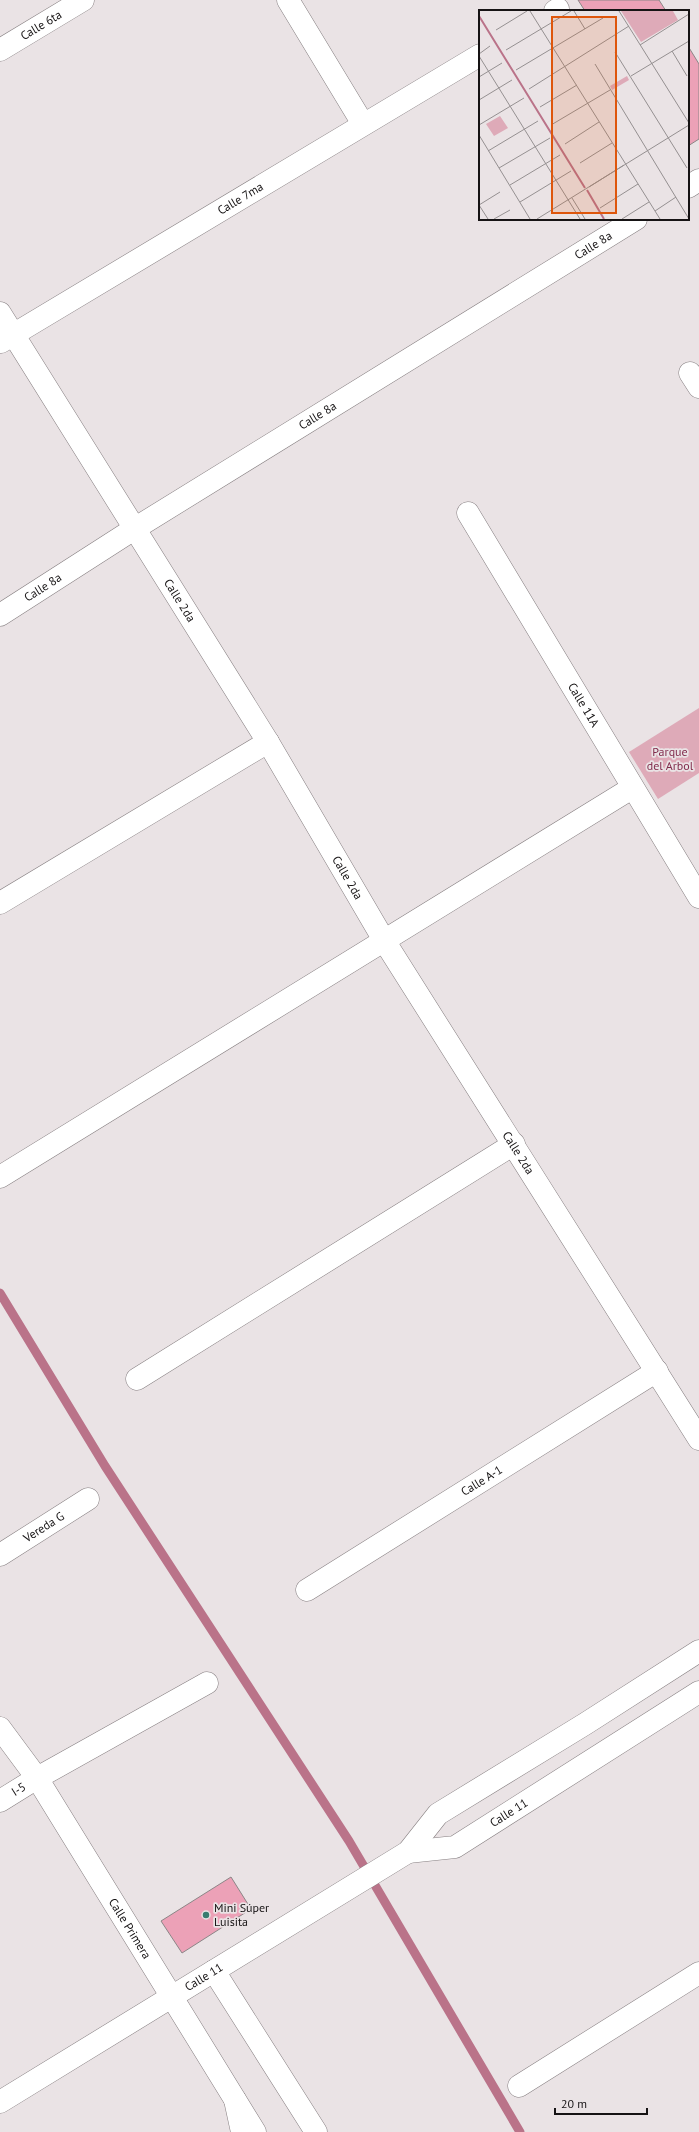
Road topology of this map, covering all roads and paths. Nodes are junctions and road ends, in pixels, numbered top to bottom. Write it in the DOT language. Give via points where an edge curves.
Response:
graph roads {
  1 [pos="83,0"];
  2 [pos="288,0"];
  3 [pos="0,50"];
  4 [pos="479,56"];
  5 [pos="363,124"];
  6 [pos="699,180"];
  7 [pos="689,186"];
  8 [pos="634,220"];
  9 [pos="0,313"];
  10 [pos="7,338"];
  11 [pos="468,513"];
  12 [pos="134,529"];
  13 [pos="0,615"];
  14 [pos="268,742"];
  15 [pos="632,788"];
  16 [pos="699,897"];
  17 [pos="0,903"];
  18 [pos="385,942"];
  19 [pos="514,1144"];
  20 [pos="0,1177"];
  21 [pos="657,1371"];
  22 [pos="137,1379"];
  23 [pos="699,1439"];
  24 [pos="88,1498"];
  25 [pos="0,1555"];
  26 [pos="307,1590"];
  27 [pos="699,1651"];
  28 [pos="207,1683"];
  29 [pos="699,1692"];
  30 [pos="585,1724"];
  31 [pos="0,1728"];
  32 [pos="603,1752"];
  33 [pos="37,1778"];
  34 [pos="0,1801"];
  35 [pos="408,1852"];
  36 [pos="214,1971"];
  37 [pos="699,1973"];
  38 [pos="172,1997"];
  39 [pos="519,2086"];
  40 [pos="235,2100"];
  41 [pos="0,2102"];
  42 [pos="242,2132"];
  43 [pos="255,2132"];
  44 [pos="316,2132"];
  1 -- 3 [label="main road, Calle 6ta"];
  2 -- 5 [label="main road"];
  4 -- 5 [label="main road, Calle 7ma"];
  5 -- 10 [label="main road, Calle 7ma"];
  6 -- 7 [label="main road"];
  8 -- 12 [label="main road, Calle 8a"];
  9 -- 10 [label="main road, Calle 2da"];
  10 -- 12 [label="main road, Calle 2da"];
  11 -- 15 [label="main road, Calle 11A"];
  12 -- 13 [label="main road, Calle 8a"];
  12 -- 14 [label="main road, Calle 2da"];
  14 -- 17 [label="main road"];
  14 -- 18 [label="main road, Calle 2da"];
  15 -- 16 [label="main road, Calle 11A"];
  15 -- 18 [label="main road"];
  18 -- 19 [label="main road, Calle 2da"];
  18 -- 20 [label="main road"];
  19 -- 21 [label="main road, Calle 2da"];
  19 -- 22 [label="main road"];
  21 -- 23 [label="main road, Calle 2da"];
  21 -- 26 [label="main road, Calle A-1"];
  24 -- 25 [label="main road, Vereda G"];
  27 -- 30 [label="main road, Calle 11"];
  28 -- 33 [label="main road, I-5"];
  29 -- 32 [label="main road, Calle 11"];
  30 -- 32 [label="main road"];
  30 -- 35 [label="main road, Calle 11" via="438,1814"];
  31 -- 33 [label="main road, Calle Primera"];
  32 -- 35 [label="main road, Calle 11" via="455,1846"];
  33 -- 34 [label="main road, I-5"];
  33 -- 38 [label="main road, Calle Primera"];
  35 -- 36 [label="main road, Calle 11"];
  36 -- 38 [label="main road, Calle 11"];
  36 -- 44 [label="main road"];
  37 -- 39 [label="main road"];
  38 -- 40 [label="main road, Calle Primera"];
  38 -- 41 [label="main road, Calle 11"];
  40 -- 42 [label="main road"];
  40 -- 43 [label="main road, Calle Primera"];
}
